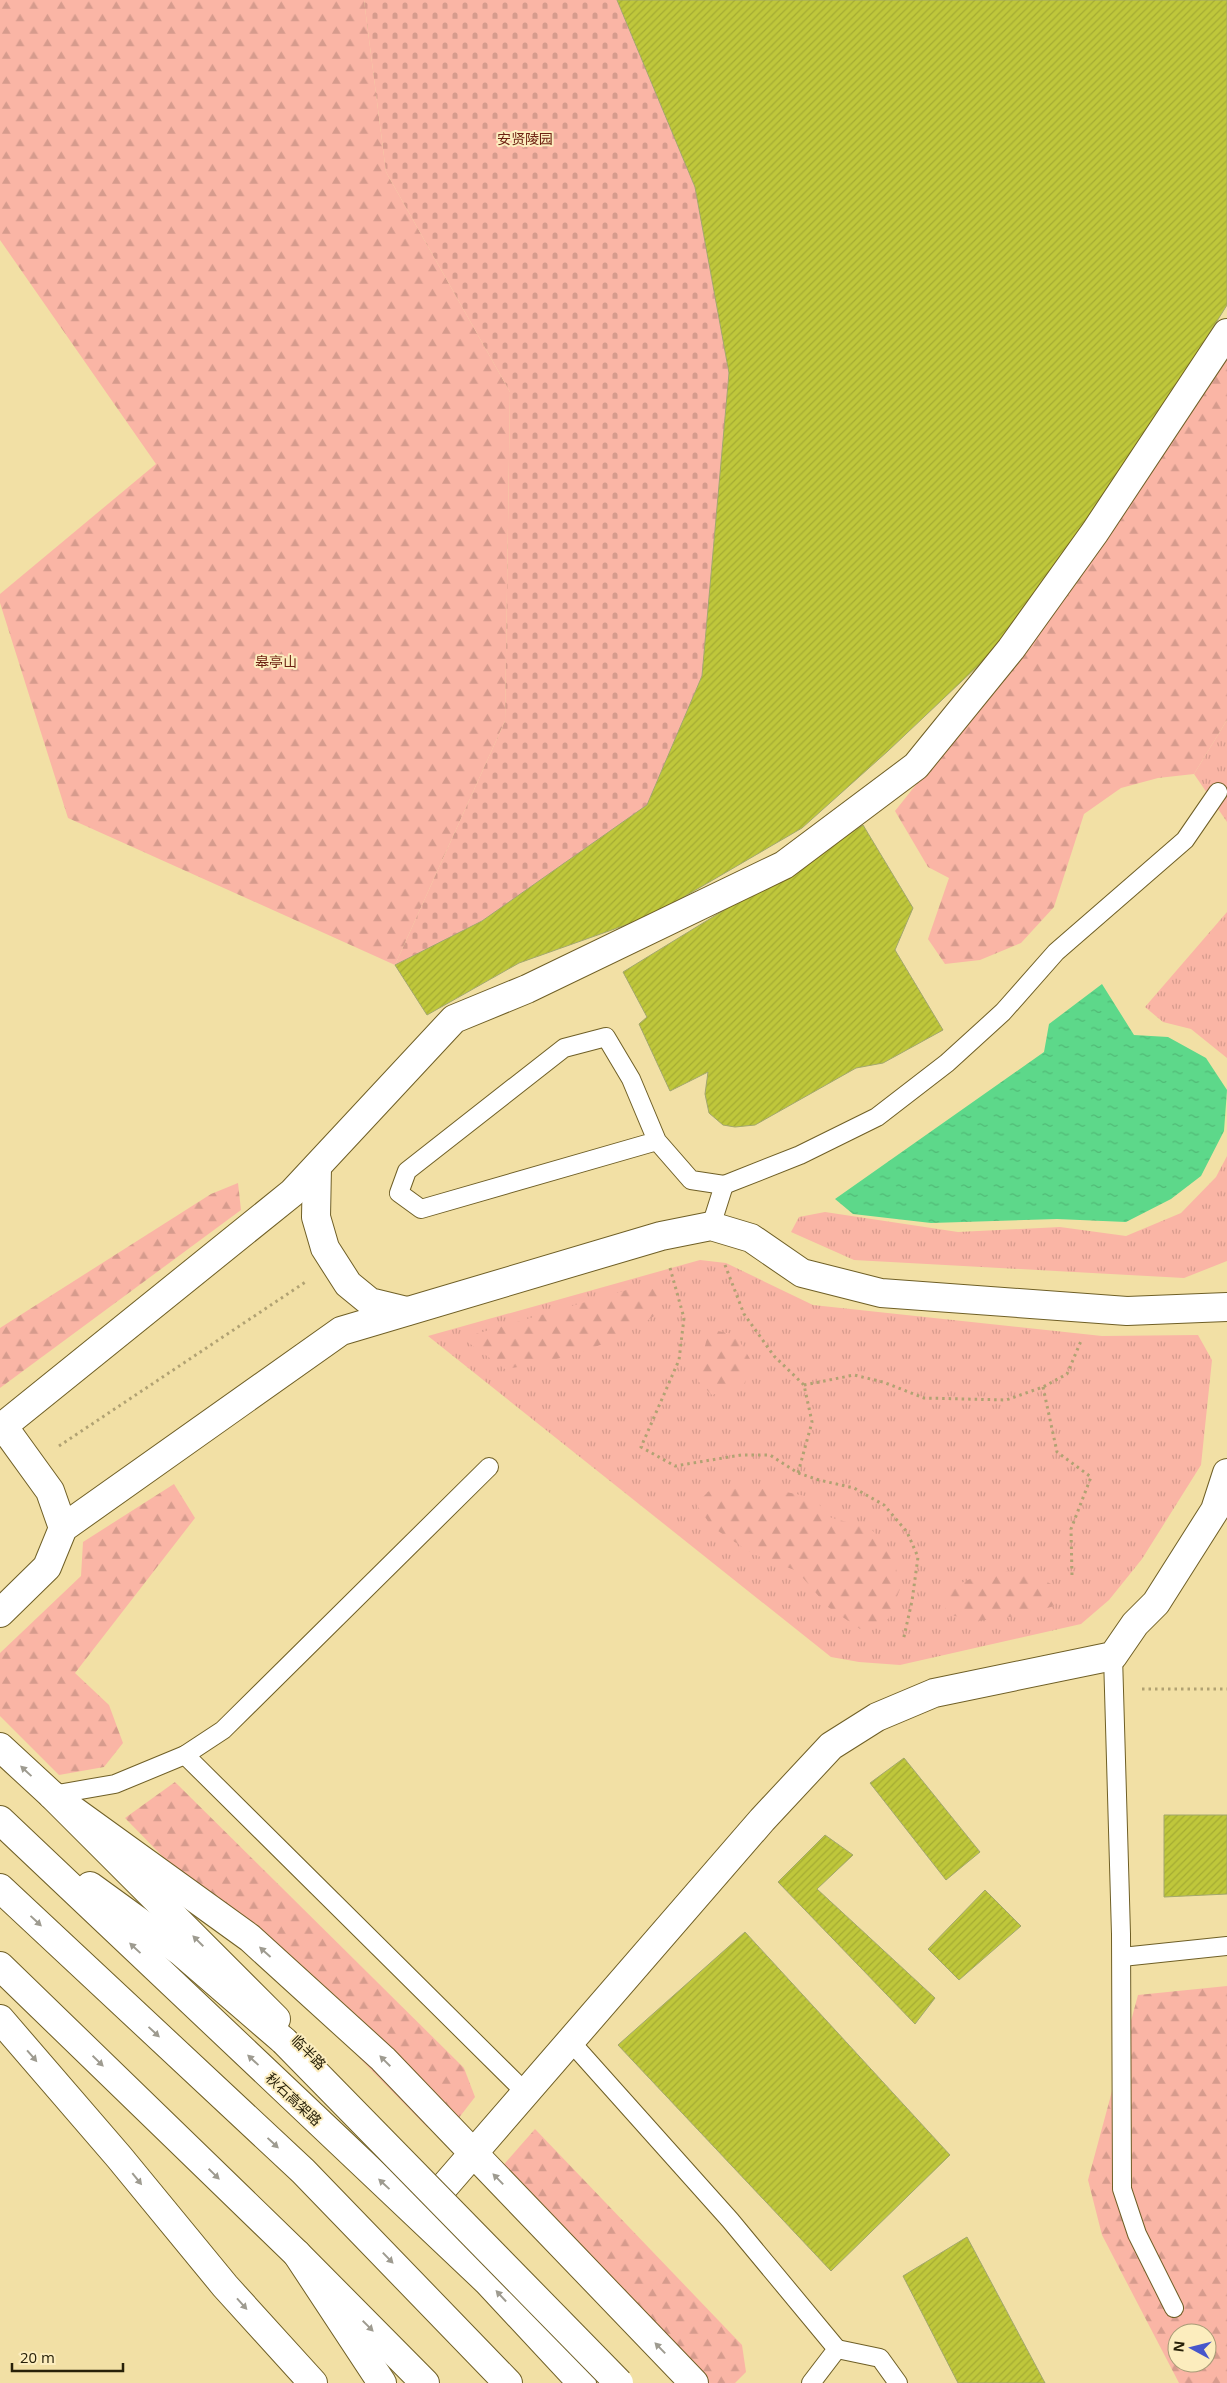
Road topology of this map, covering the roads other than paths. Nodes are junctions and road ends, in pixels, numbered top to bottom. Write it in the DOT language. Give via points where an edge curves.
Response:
graph roads {
  1 [pos="1227,333"];
  2 [pos="1218,792"];
  3 [pos="657,1141"];
  4 [pos="317,1167"];
  5 [pos="724,1185"];
  6 [pos="710,1226"];
  7 [pos="1227,1307"];
  8 [pos="407,1311"];
  9 [pos="1,1426"];
  10 [pos="489,1467"];
  11 [pos="1227,1474"];
  12 [pos="1221,1510"];
  13 [pos="63,1528"];
  14 [pos="0,1613"];
  15 [pos="1113,1656"];
  16 [pos="0,1747"];
  17 [pos="185,1755"];
  18 [pos="52,1795"];
  19 [pos="1,1821"];
  20 [pos="0,1888"];
  21 [pos="1227,1946"];
  22 [pos="1122,1957"];
  23 [pos="0,1966"];
  24 [pos="0,2019"];
  25 [pos="570,2042"];
  26 [pos="526,2093"];
  27 [pos="444,2187"];
  28 [pos="297,2254"];
  29 [pos="1174,2308"];
  30 [pos="837,2349"];
  31 [pos="313,2383"];
  32 [pos="382,2383"];
  33 [pos="425,2383"];
  34 [pos="508,2383"];
  35 [pos="582,2383"];
  36 [pos="589,2383"];
  37 [pos="619,2383"];
  38 [pos="694,2383"];
  39 [pos="811,2383"];
  40 [pos="898,2383"];
  1 -- 4 [label="main road" via="1095,532 1017,642 916,766 784,865 527,989 454,1019"];
  2 -- 5 [label="lane" via="1185,840 1056,952 1003,1012 947,1063 877,1117 800,1155"];
  3 -- 3 [label="lane" via="631,1079 606,1038 564,1048 407,1171 400,1194 421,1208"];
  3 -- 5 [label="lane" via="691,1180"];
  4 -- 8 [label="main road" via="316,1217 325,1248 334,1263 348,1284 370,1302"];
  4 -- 9 [label="main road" via="292,1193"];
  5 -- 6 [label="lane"];
  6 -- 7 [label="main road" via="752,1238 802,1273 881,1293 1127,1311"];
  6 -- 8 [label="main road" via="661,1236"];
  8 -- 13 [label="main road" via="341,1331"];
  9 -- 13 [label="main road" via="50,1491"];
  10 -- 17 [label="lane" via="223,1730"];
  11 -- 12 [label="main road"];
  12 -- 15 [label="main road" via="1156,1603 1135,1624"];
  13 -- 14 [label="main road" via="47,1567"];
  15 -- 22 [label="lane"];
  15 -- 25 [label="main road" via="934,1693 877,1717 831,1746 762,1820"];
  18 -- 16 [label="main road, 临半路, one-way"];
  17 -- 18 [label="lane" via="115,1784"];
  17 -- 26 [label="lane"];
  27 -- 18 [label="main road, 临半路, one-way"];
  38 -- 18 [label="main road, one-way" via="384,2059 250,1938"];
  35 -- 19 [label="main road, 秋石高架路, one-way" via="487,2281"];
  19 -- 37 [label="main road, bridge" via="181,1952 284,2041"];
  20 -- 34 [label="main road, one-way" via="302,2171"];
  21 -- 22 [label="lane"];
  22 -- 29 [label="lane" via="1122,2189 1137,2234"];
  23 -- 28 [label="main road, one-way"];
  24 -- 31 [label="main road, one-way" via="225,2286"];
  25 -- 26 [label="main road"];
  25 -- 30 [label="lane" via="730,2220"];
  26 -- 27 [label="main road"];
  27 -- 36 [label="main road, 临半路"];
  28 -- 32 [label="main road"];
  28 -- 33 [label="main road, one-way"];
  30 -- 39 [label="lane"];
  30 -- 40 [label="lane" via="880,2358"];
}
